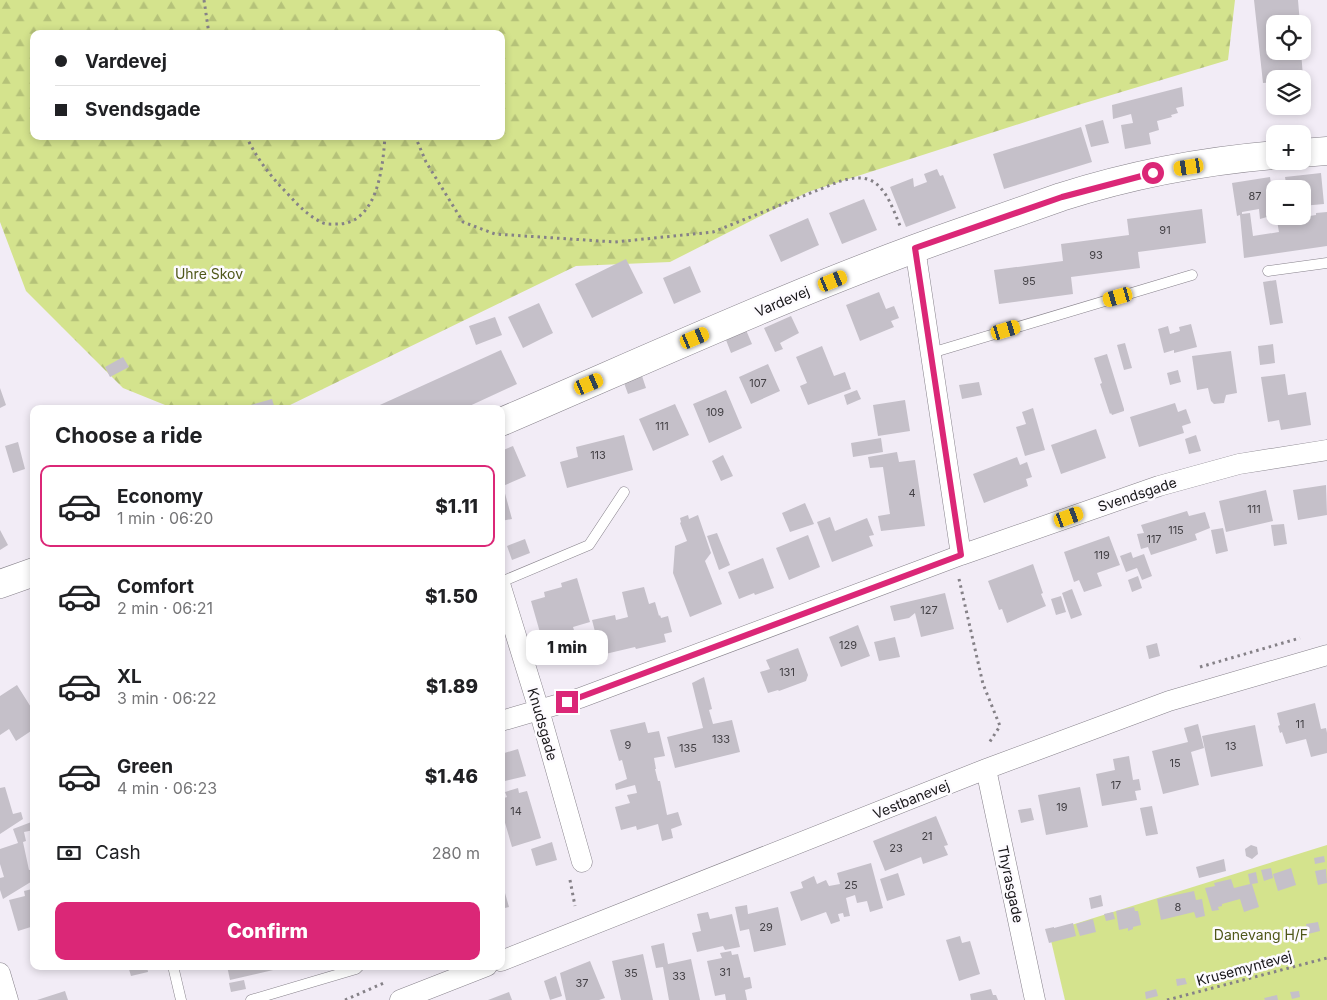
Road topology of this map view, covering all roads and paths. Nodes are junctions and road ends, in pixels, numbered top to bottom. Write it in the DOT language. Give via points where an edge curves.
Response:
graph roads {
  1 [pos="204,0"];
  2 [pos="208,30"];
  3 [pos="248,140"];
  4 [pos="385,140"];
  5 [pos="417,140"];
  6 [pos="1327,151"];
  7 [pos="1311,152"];
  8 [pos="1266,156"];
  9 [pos="915,248"];
  10 [pos="1327,263"];
  11 [pos="1268,271"];
  12 [pos="1192,275"];
  13 [pos="931,353"];
  14 [pos="505,420"];
  15 [pos="1327,450"];
  16 [pos="624,492"];
  17 [pos="961,555"];
  18 [pos="30,573"];
  19 [pos="505,580"];
  20 [pos="0,584"];
  21 [pos="505,600"];
  22 [pos="1327,655"];
  23 [pos="539,710"];
  24 [pos="505,720"];
  25 [pos="988,745"];
  26 [pos="986,769"];
  27 [pos="582,862"];
  28 [pos="1327,958"];
  29 [pos="505,959"];
  30 [pos="174,970"];
  31 [pos="353,970"];
  32 [pos="478,970"];
  33 [pos="390,980"];
  34 [pos="181,1000"];
  35 [pos="251,1000"];
  36 [pos="345,1000"];
  37 [pos="400,1000"];
  38 [pos="1035,1000"];
  39 [pos="1167,1000"];
  1 -- 2 [label="path"];
  3 -- 4 [label="path" via="274,180 306,213 323,224 339,224 352,222 362,214 376,192"];
  5 -- 9 [label="path" via="426,162 463,222 495,234 615,242 713,232 838,182 859,177 876,183 886,194 905,238"];
  6 -- 7 [label="street"];
  8 -- 9 [label="street, Vardevej" via="1153,173 1062,197"];
  9 -- 13 [label="street"];
  9 -- 14 [label="street, Vardevej"];
  10 -- 11 [label="lane"];
  12 -- 13 [label="lane"];
  13 -- 17 [label="street"];
  15 -- 17 [label="street, Svendsgade" via="1239,464 1159,486"];
  16 -- 19 [label="lane" via="589,545"];
  17 -- 23 [label="street, Svendsgade" via="580,698"];
  17 -- 25 [label="path" via="958,579 983,684 1000,726"];
  18 -- 20 [label="street"];
  21 -- 23 [label="street, Knudsgade"];
  22 -- 26 [label="street, Vestbanevej" via="1169,701"];
  23 -- 24 [label="street, Svendsgade"];
  23 -- 27 [label="street, Knudsgade"];
  26 -- 29 [label="street, Vestbanevej"];
  26 -- 38 [label="street, Thyrasgade"];
  28 -- 39 [label="path, Krusemyntevej"];
  30 -- 34 [label="lane"];
  31 -- 35 [label="lane"];
  32 -- 37 [label="street"];
  33 -- 36 [label="path"];
}
